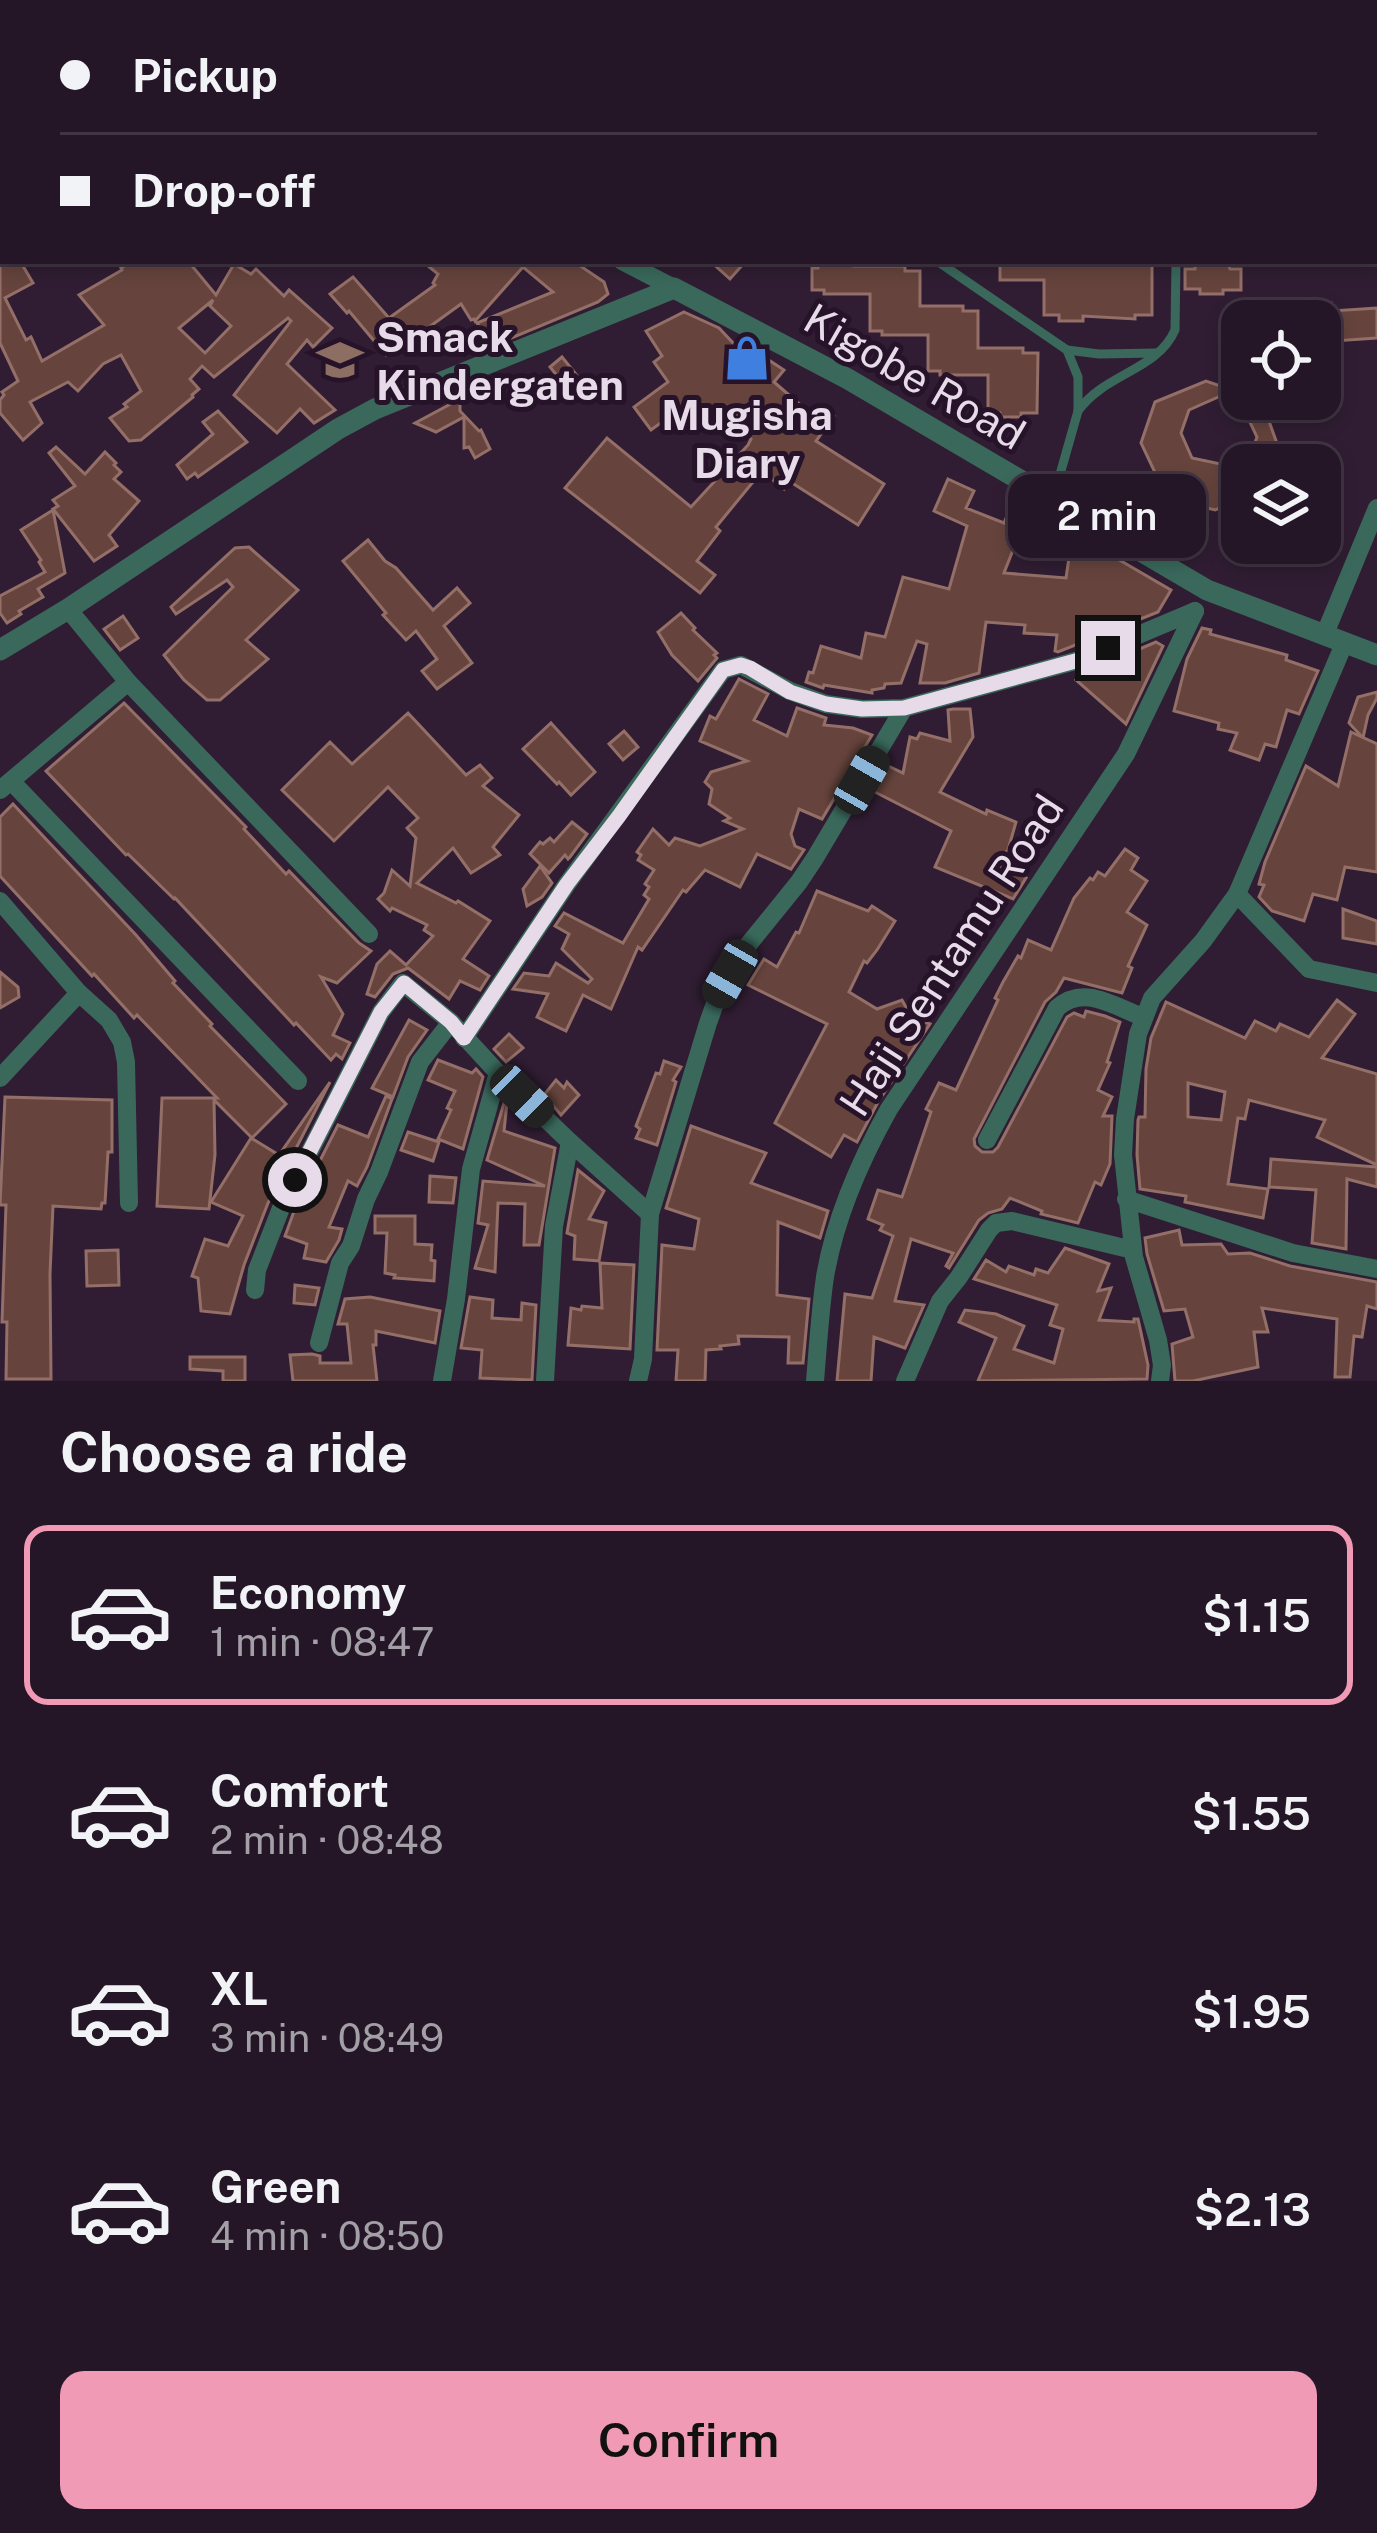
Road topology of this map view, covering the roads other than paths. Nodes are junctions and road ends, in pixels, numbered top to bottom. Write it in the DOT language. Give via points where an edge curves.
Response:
graph roads {
  1 [pos="632,264"];
  2 [pos="941,264"];
  3 [pos="1176,264"];
  4 [pos="674,288"];
  5 [pos="1067,350"];
  6 [pos="1162,353"];
  7 [pos="1078,410"];
  8 [pos="1053,500"];
  9 [pos="1377,508"];
  10 [pos="1208,590"];
  11 [pos="68,609"];
  12 [pos="1195,611"];
  13 [pos="1334,640"];
  14 [pos="0,650"];
  15 [pos="1377,655"];
  16 [pos="128,682"];
  17 [pos="904,708"];
  18 [pos="5,786"];
  19 [pos="1237,894"];
  20 [pos="0,901"];
  21 [pos="369,934"];
  22 [pos="1377,983"];
  23 [pos="79,993"];
  24 [pos="1143,1017"];
  25 [pos="458,1030"];
  26 [pos="498,1073"];
  27 [pos="0,1078"];
  28 [pos="298,1082"];
  29 [pos="987,1140"];
  30 [pos="570,1142"];
  31 [pos="1126,1199"];
  32 [pos="129,1203"];
  33 [pos="650,1214"];
  34 [pos="1132,1250"];
  35 [pos="1377,1269"];
  36 [pos="255,1290"];
  37 [pos="319,1343"];
  38 [pos="442,1381"];
  39 [pos="544,1381"];
  40 [pos="638,1381"];
  41 [pos="815,1381"];
  42 [pos="905,1381"];
  43 [pos="1160,1381"];
  1 -- 4 [label="street"];
  2 -- 5 [label="lane"];
  3 -- 6 [label="lane" via="1175,331"];
  4 -- 8 [label="street, Kigobe Road"];
  4 -- 11 [label="street" via="375,409"];
  5 -- 6 [label="lane"];
  5 -- 7 [label="lane" via="1078,376"];
  6 -- 7 [label="lane" via="1096,389"];
  7 -- 8 [label="lane"];
  8 -- 10 [label="street, Kigobe Road"];
  9 -- 13 [label="street"];
  10 -- 12 [label="street, Haji Sentamu Road"];
  10 -- 13 [label="street, Kigobe Road"];
  11 -- 14 [label="street"];
  11 -- 16 [label="street"];
  12 -- 17 [label="street" via="1079,660"];
  12 -- 41 [label="street, Haji Sentamu Road" via="1126,754 868,1147 826,1273"];
  13 -- 15 [label="street, Kigobe Road"];
  13 -- 19 [label="street"];
  16 -- 18 [label="street"];
  16 -- 21 [label="street"];
  17 -- 25 [label="street" via="826,704 741,665 723,670"];
  17 -- 33 [label="street" via="807,870 717,998"];
  18 -- 28 [label="street"];
  19 -- 22 [label="street" via="1310,969"];
  19 -- 24 [label="street"];
  20 -- 23 [label="street"];
  23 -- 27 [label="street"];
  23 -- 32 [label="street" via="122,1042"];
  24 -- 29 [label="street" via="1085,995 1066,1000"];
  24 -- 31 [label="street" via="1125,1119"];
  25 -- 26 [label="street"];
  25 -- 36 [label="street" via="404,983 381,1012 281,1208"];
  25 -- 37 [label="street" via="420,1062 340,1262"];
  26 -- 30 [label="street"];
  26 -- 38 [label="street" via="471,1169"];
  30 -- 33 [label="street"];
  30 -- 39 [label="street" via="554,1226"];
  31 -- 34 [label="street"];
  31 -- 35 [label="street" via="1293,1253"];
  33 -- 40 [label="street"];
  34 -- 42 [label="street" via="996,1223 940,1301"];
  34 -- 43 [label="street" via="1159,1340"];
}
